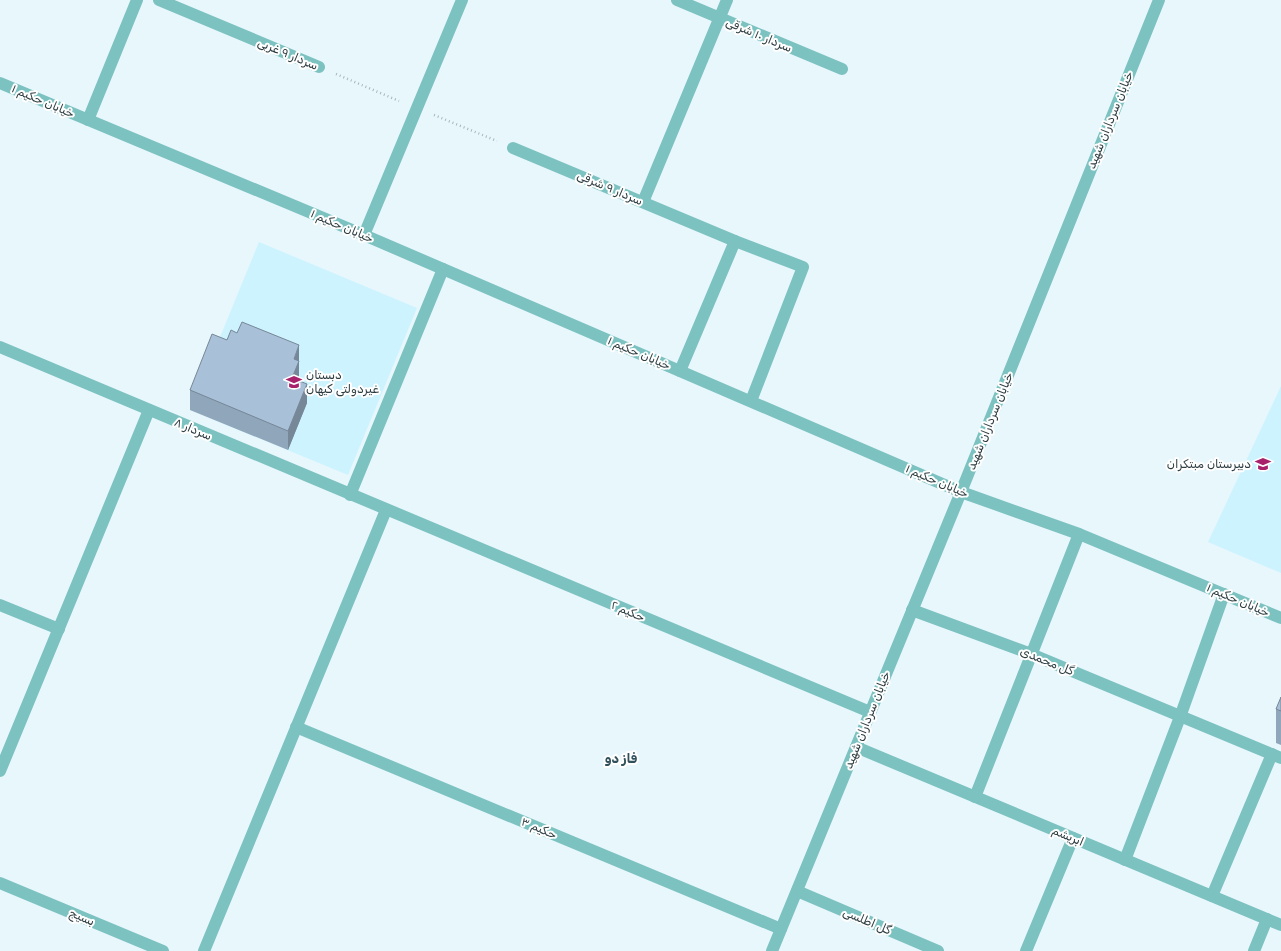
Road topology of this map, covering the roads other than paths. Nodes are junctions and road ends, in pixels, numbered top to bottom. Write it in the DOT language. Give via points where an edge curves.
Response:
graph roads {
  1 [pos="137,0"];
  2 [pos="159,0"];
  3 [pos="462,0"];
  4 [pos="677,0"];
  5 [pos="727,0"];
  6 [pos="1159,0"];
  7 [pos="720,18"];
  8 [pos="319,67"];
  9 [pos="842,69"];
  10 [pos="0,83"];
  11 [pos="88,120"];
  12 [pos="513,148"];
  13 [pos="643,202"];
  14 [pos="364,235"];
  15 [pos="735,241"];
  16 [pos="443,269"];
  17 [pos="0,347"];
  18 [pos="680,371"];
  19 [pos="751,401"];
  20 [pos="149,410"];
  21 [pos="961,492"];
  22 [pos="350,495"];
  23 [pos="386,510"];
  24 [pos="1079,534"];
  25 [pos="1224,594"];
  26 [pos="0,605"];
  27 [pos="912,610"];
  28 [pos="1281,618"];
  29 [pos="59,629"];
  30 [pos="1031,654"];
  31 [pos="870,712"];
  32 [pos="1180,717"];
  33 [pos="296,727"];
  34 [pos="856,747"];
  35 [pos="1276,756"];
  36 [pos="0,770"];
  37 [pos="975,797"];
  38 [pos="1073,838"];
  39 [pos="1125,860"];
  40 [pos="0,883"];
  41 [pos="797,891"];
  42 [pos="1212,896"];
  43 [pos="1267,919"];
  44 [pos="1281,925"];
  45 [pos="781,929"];
  46 [pos="163,951"];
  47 [pos="204,951"];
  48 [pos="772,951"];
  49 [pos="938,951"];
  50 [pos="1026,951"];
  51 [pos="1254,951"];
  1 -- 11 [label="street"];
  2 -- 8 [label="street, سردار ۹ غربی"];
  3 -- 14 [label="street"];
  4 -- 7 [label="street, سردار ۱۰ شرقی"];
  5 -- 7 [label="street"];
  6 -- 21 [label="street, خیابان سرداران شهید"];
  7 -- 9 [label="street, سردار ۱۰ شرقی"];
  7 -- 13 [label="street"];
  10 -- 11 [label="street, خیابان حکیم ۱"];
  11 -- 14 [label="street, خیابان حکیم ۱"];
  12 -- 13 [label="street, سردار ۹ شرقی"];
  13 -- 15 [label="street, سردار ۹ شرقی"];
  14 -- 16 [label="street, خیابان حکیم ۱"];
  15 -- 18 [label="street"];
  15 -- 19 [label="street, سردار ۹ شرقی" via="803,267"];
  16 -- 18 [label="street, خیابان حکیم ۱"];
  16 -- 22 [label="street"];
  17 -- 20 [label="street, سردار ۸"];
  18 -- 19 [label="street, خیابان حکیم ۱"];
  19 -- 21 [label="street, خیابان حکیم ۱"];
  20 -- 22 [label="street, سردار ۸"];
  20 -- 29 [label="street"];
  21 -- 24 [label="street, خیابان حکیم ۱"];
  21 -- 27 [label="street, خیابان سرداران شهید"];
  22 -- 23 [label="street, سردار ۸"];
  23 -- 31 [label="street, حکیم ۲"];
  23 -- 33 [label="street"];
  24 -- 25 [label="street, خیابان حکیم ۱"];
  24 -- 30 [label="street"];
  25 -- 28 [label="street, خیابان حکیم ۱"];
  25 -- 32 [label="street"];
  26 -- 29 [label="street"];
  27 -- 30 [label="street, گل محمدی"];
  27 -- 31 [label="street, خیابان سرداران شهید"];
  29 -- 36 [label="street"];
  30 -- 32 [label="street, گل محمدی"];
  30 -- 37 [label="street"];
  31 -- 34 [label="street, خیابان سرداران شهید"];
  32 -- 35 [label="street, گل محمدی"];
  32 -- 39 [label="street"];
  33 -- 45 [label="street, حکیم ۳"];
  33 -- 47 [label="street"];
  34 -- 37 [label="street, ابریشم"];
  34 -- 41 [label="street, خیابان سرداران شهید"];
  35 -- 42 [label="street"];
  37 -- 38 [label="street, ابریشم"];
  38 -- 39 [label="street, ابریشم"];
  38 -- 50 [label="street"];
  39 -- 42 [label="street, ابریشم"];
  40 -- 46 [label="street, بسیج"];
  41 -- 45 [label="street, خیابان سرداران شهید"];
  41 -- 49 [label="street, گل اطلسی"];
  42 -- 43 [label="street, ابریشم"];
  43 -- 44 [label="street, ابریشم"];
  43 -- 51 [label="street"];
  45 -- 48 [label="street, خیابان سرداران شهید"];
}
